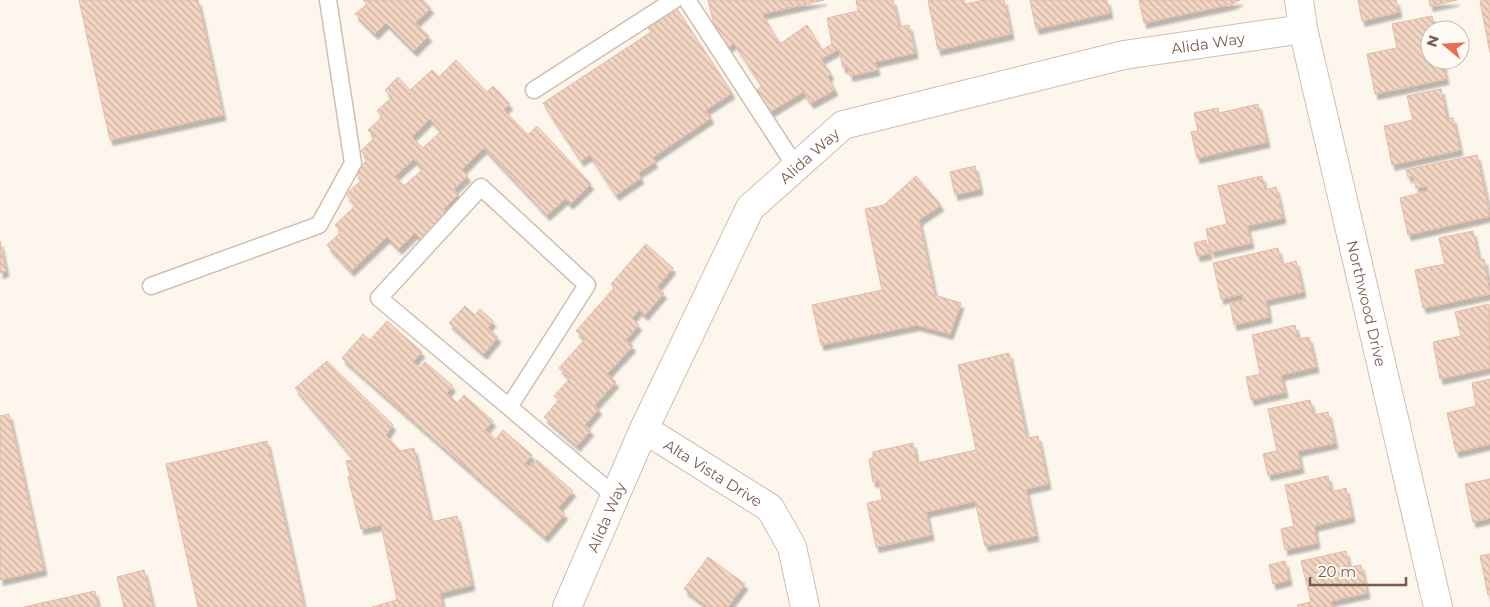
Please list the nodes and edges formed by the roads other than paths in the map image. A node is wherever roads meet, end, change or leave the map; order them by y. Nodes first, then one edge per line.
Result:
1 (328, 0) edge
2 (674, 0) edge
3 (687, 0) edge
4 (1299, 0) edge
5 (1303, 29) junction
6 (534, 90) dead end
7 (796, 167) junction
8 (150, 286) dead end
9 (508, 407) junction
10 (644, 429) junction
11 (615, 496) junction
12 (567, 607) edge
13 (805, 607) edge
14 (1438, 607) edge

1 - 8 lane
2 - 6 lane
3 - 7 lane
4 - 5 street, Northwood Drive
5 - 7 street, Alida Way
5 - 14 street, Northwood Drive
7 - 10 street, Alida Way
9 - 9 lane
9 - 11 lane
10 - 11 street, Alida Way
10 - 13 street, Alta Vista Drive
11 - 12 street, Alida Way

